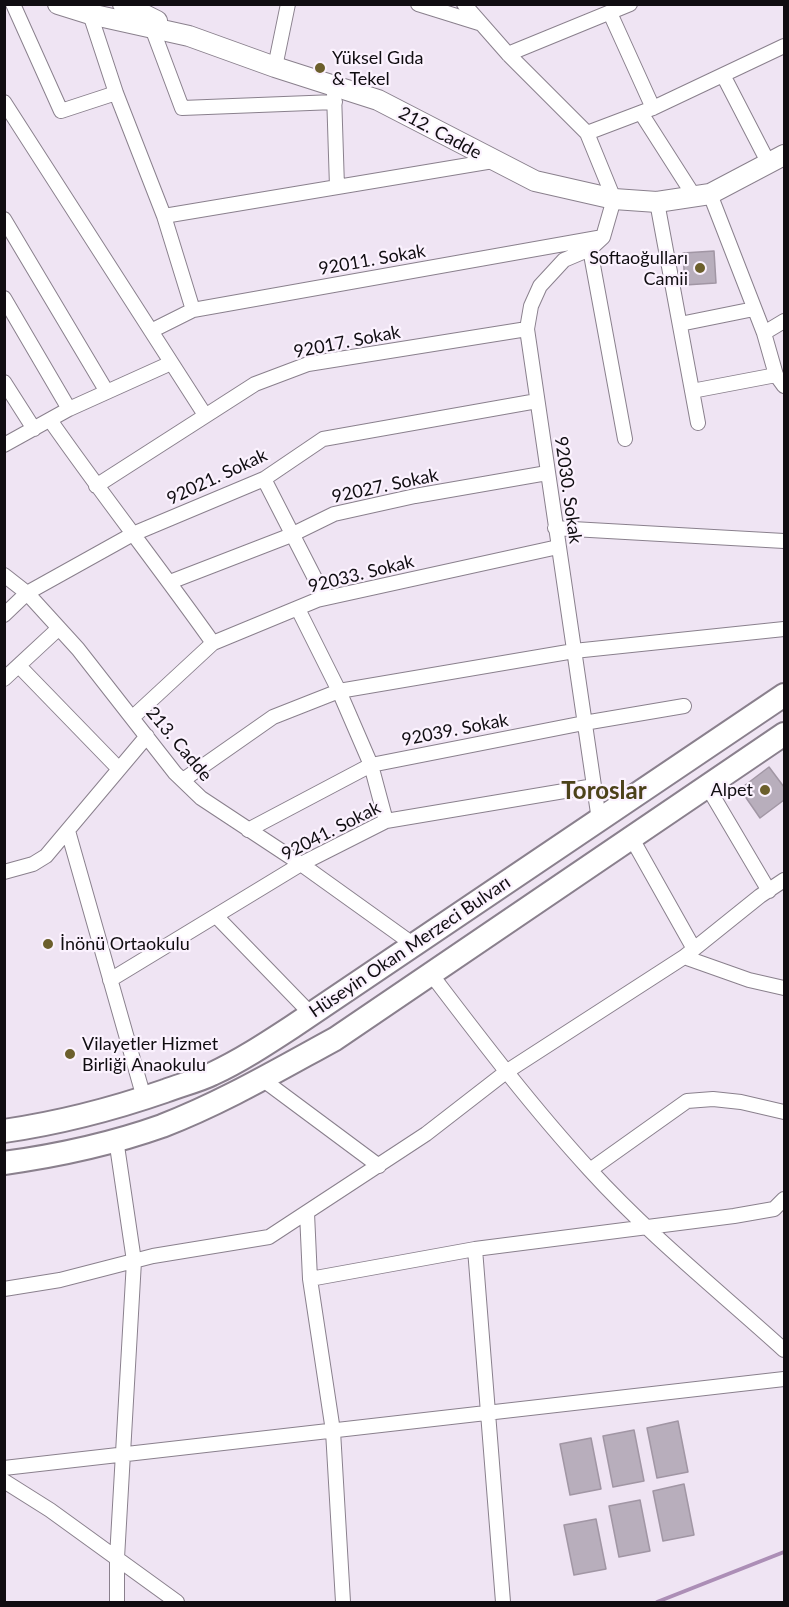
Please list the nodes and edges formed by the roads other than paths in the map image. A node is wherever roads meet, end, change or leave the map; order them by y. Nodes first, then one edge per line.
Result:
1 (14, 4) edge
2 (58, 4) edge
3 (123, 4) edge
4 (288, 4) edge
5 (418, 4) edge
6 (464, 4) edge
7 (630, 4) edge
8 (610, 13) junction
9 (90, 14) junction
10 (479, 22) junction
11 (152, 27) junction
12 (189, 36) junction
13 (784, 46) edge
14 (508, 54) junction
15 (275, 67) junction
16 (723, 75) junction
17 (116, 93) junction
18 (334, 94) junction
19 (4, 102) edge
20 (647, 111) junction
21 (587, 133) junction
22 (776, 159) edge
23 (493, 161) junction
24 (337, 187) junction
25 (702, 195) junction
26 (614, 200) junction
27 (657, 202) junction
28 (164, 216) junction
29 (4, 219) edge
30 (603, 237) junction
31 (590, 249) junction
32 (4, 298) edge
33 (754, 309) junction
34 (193, 310) junction
35 (784, 321) edge
36 (680, 324) junction
37 (527, 329) junction
38 (151, 331) junction
39 (764, 333) junction
40 (171, 363) junction
41 (780, 381) edge
42 (4, 382) edge
43 (692, 391) junction
44 (106, 392) junction
45 (537, 401) junction
46 (69, 409) junction
47 (205, 415) junction
48 (50, 420) junction
49 (698, 423) dead end
50 (34, 429) junction
51 (625, 439) dead end
52 (4, 445) edge
53 (547, 473) junction
54 (264, 478) junction
55 (96, 486) junction
56 (555, 528) junction
57 (133, 534) junction
58 (293, 534) junction
59 (784, 541) edge
60 (558, 547) junction
61 (4, 575) edge
62 (170, 582) junction
63 (27, 593) junction
64 (325, 598) junction
65 (298, 609) junction
66 (4, 615) edge
67 (59, 628) junction
68 (784, 629) edge
69 (213, 643) junction
70 (574, 651) junction
71 (19, 666) junction
72 (4, 679) edge
73 (339, 691) junction
74 (784, 695) edge
75 (684, 706) dead end
76 (133, 717) junction
77 (584, 723) junction
78 (784, 734) edge
79 (147, 736) junction
80 (371, 765) junction
81 (119, 769) junction
82 (183, 780) junction
83 (594, 786) junction
84 (707, 786) junction
85 (599, 820) junction
86 (386, 821) junction
87 (248, 830) junction
88 (68, 831) junction
89 (632, 837) junction
90 (301, 864) junction
91 (4, 872) edge
92 (784, 880) edge
93 (769, 891) junction
94 (216, 916) junction
95 (414, 945) junction
96 (689, 953) junction
97 (431, 974) junction
98 (110, 980) junction
99 (784, 988) edge
100 (311, 1014) junction
101 (506, 1072) junction
102 (262, 1079) junction
103 (144, 1098) junction
104 (784, 1112) edge
105 (4, 1131) edge
106 (116, 1138) junction
107 (4, 1163) edge
108 (379, 1166) junction
109 (590, 1170) junction
110 (784, 1199) edge
111 (307, 1213) junction
112 (648, 1227) junction
113 (475, 1249) junction
114 (134, 1261) junction
115 (310, 1279) junction
116 (4, 1289) edge
117 (784, 1350) edge
118 (784, 1379) edge
119 (488, 1413) junction
120 (333, 1431) junction
121 (123, 1455) junction
122 (4, 1468) edge
123 (4, 1481) edge
124 (117, 1558) junction
125 (117, 1602) edge
126 (177, 1602) edge
127 (343, 1602) edge
128 (503, 1602) edge

1 - 17 street
2 - 9 street, 212. Cadde
3 - 12 street
4 - 15 street
5 - 10 street
6 - 10 street
7 - 8 street
8 - 14 street
8 - 20 street
9 - 11 street, 212. Cadde
9 - 17 street
10 - 14 street
11 - 12 street, 212. Cadde
11 - 18 street
12 - 15 street, 212. Cadde
13 - 16 street
14 - 21 street
15 - 18 street, 212. Cadde
16 - 20 street
16 - 22 street
17 - 28 street
18 - 23 street, 212. Cadde
18 - 24 street
19 - 38 street
20 - 21 street
20 - 25 street
21 - 26 street
22 - 25 street, 212. Cadde
23 - 24 street
23 - 26 street, 212. Cadde
24 - 28 street
25 - 27 street, 212. Cadde
25 - 33 street
26 - 27 street, 212. Cadde
26 - 30 street
27 - 36 street
28 - 34 street
29 - 44 street
30 - 31 street, 92030. Sokak
30 - 34 street, 92011. Sokak
31 - 37 street, 92030. Sokak
31 - 51 street
32 - 46 street
33 - 36 street
33 - 39 street
34 - 38 street, 92011. Sokak
35 - 39 street
36 - 43 street
37 - 45 street, 92030. Sokak
37 - 47 street, 92017. Sokak
38 - 40 street
39 - 41 street
40 - 44 street
40 - 47 street
41 - 43 street
42 - 50 street
43 - 49 street
44 - 46 street
45 - 53 street, 92030. Sokak
45 - 54 street, 92021. Sokak
46 - 48 street
47 - 55 street, 92017. Sokak
48 - 50 street
48 - 55 street
50 - 52 street
53 - 56 street, 92030. Sokak
53 - 58 street, 92027. Sokak
54 - 57 street, 92021. Sokak
54 - 58 street
55 - 57 street
56 - 59 street
56 - 60 street, 92030. Sokak
57 - 62 street
57 - 63 street, 92021. Sokak
58 - 62 street, 92027. Sokak
58 - 64 street
60 - 64 street, 92033. Sokak
60 - 70 street, 92030. Sokak
61 - 63 street, 213. Cadde
62 - 69 street
63 - 66 street, 92021. Sokak
63 - 67 street, 213. Cadde
64 - 65 street, 92033. Sokak
65 - 69 street, 92033. Sokak
65 - 73 street
67 - 71 street
67 - 76 street, 213. Cadde
68 - 70 street
69 - 76 street, 92033. Sokak
70 - 73 street
70 - 77 street, 92030. Sokak
71 - 72 street
71 - 81 street
73 - 80 street
73 - 82 street
74 - 85 main road, Hüseyin Okan Merzeci Bulvarı
75 - 77 street, 92039. Sokak
76 - 79 street, 213. Cadde
77 - 80 street, 92039. Sokak
77 - 83 street, 92030. Sokak
78 - 84 main road, Hüseyin Okan Merzeci Bulvarı
79 - 81 street
79 - 82 street, 213. Cadde
80 - 86 street
80 - 87 street, 92039. Sokak
81 - 88 street
82 - 87 street, 213. Cadde
83 - 85 street, 92030. Sokak
83 - 86 street, 92041. Sokak
84 - 89 main road, Hüseyin Okan Merzeci Bulvarı
84 - 93 street
85 - 95 main road, Hüseyin Okan Merzeci Bulvarı
86 - 90 street, 92041. Sokak
87 - 90 street, 213. Cadde
88 - 91 street
88 - 98 street
89 - 96 street
89 - 97 main road, Hüseyin Okan Merzeci Bulvarı
90 - 94 street, 92041. Sokak
90 - 95 street, 213. Cadde
92 - 93 street
93 - 96 street
94 - 98 street, 92041. Sokak
94 - 100 street
95 - 100 main road, Hüseyin Okan Merzeci Bulvarı
96 - 99 street
96 - 101 street
97 - 101 street
97 - 102 main road, Hüseyin Okan Merzeci Bulvarı
98 - 103 street
100 - 103 main road, Hüseyin Okan Merzeci Bulvarı
101 - 108 street
101 - 109 street
102 - 106 main road, Hüseyin Okan Merzeci Bulvarı
102 - 108 street
103 - 105 main road, Hüseyin Okan Merzeci Bulvarı
104 - 109 street
106 - 107 main road, Hüseyin Okan Merzeci Bulvarı
106 - 114 street
108 - 111 street
109 - 112 street
110 - 112 street
111 - 114 street
111 - 115 street
112 - 113 street
112 - 117 street
113 - 115 street
113 - 119 street
114 - 116 street
114 - 121 street
115 - 120 street
118 - 119 street
119 - 120 street
119 - 128 street
120 - 121 street
120 - 127 street
121 - 122 street
121 - 124 street
123 - 124 street
124 - 125 street
124 - 126 street

